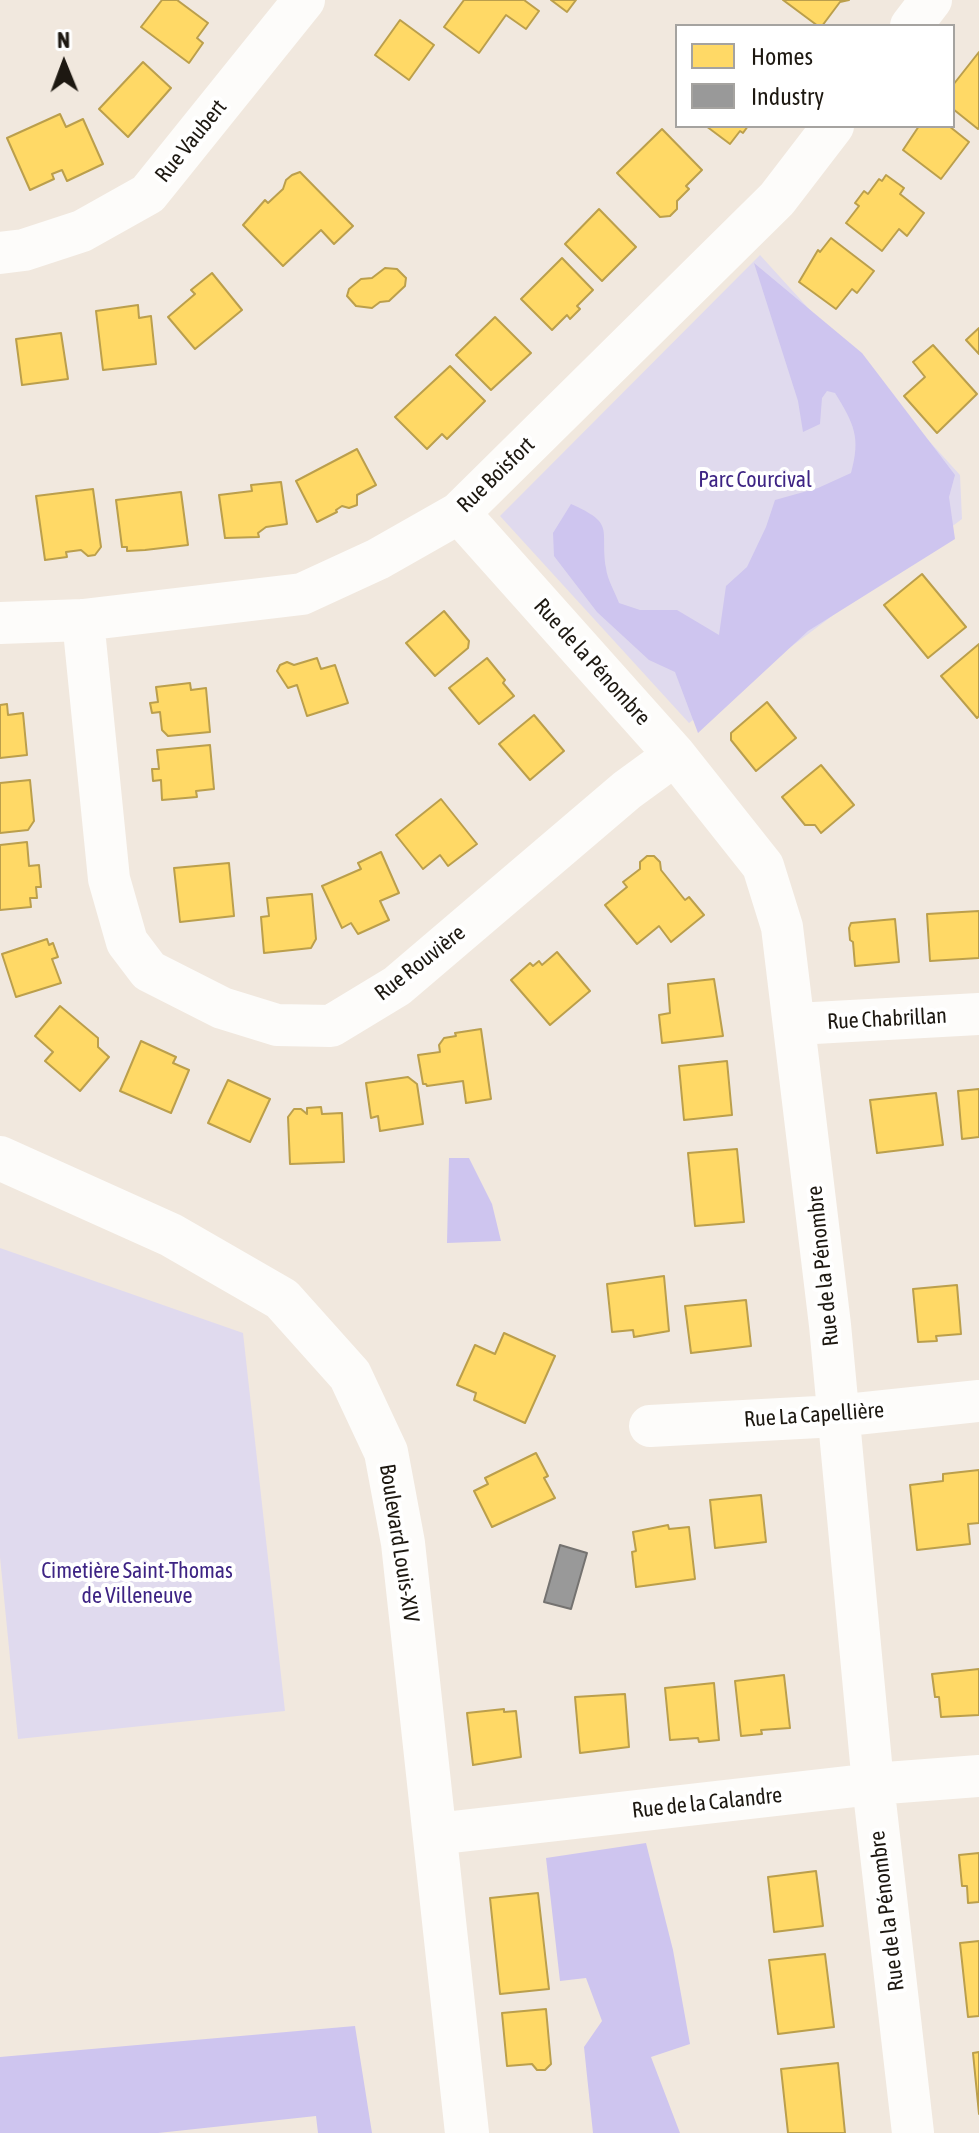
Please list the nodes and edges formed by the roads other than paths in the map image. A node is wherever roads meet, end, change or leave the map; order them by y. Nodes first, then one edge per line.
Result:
1 (304, 0) edge
2 (931, 0) edge
3 (913, 24) edge
4 (831, 128) edge
5 (0, 253) edge
6 (459, 513) junction
7 (83, 620) junction
8 (0, 623) edge
9 (675, 755) junction
10 (979, 1014) edge
11 (796, 1024) junction
12 (0, 1158) edge
13 (979, 1401) edge
14 (837, 1416) junction
15 (650, 1426) dead end
16 (979, 1776) edge
17 (873, 1784) junction
18 (435, 1834) junction
19 (467, 2133) edge
20 (913, 2133) edge

1 - 5 street, Rue Vaubert
2 - 3 street
4 - 6 street, Rue Boisfort
6 - 7 street, Rue Boisfort
6 - 9 street, Rue de la Pénombre
7 - 8 street, Rue Boisfort
7 - 9 street, Rue Rouvière
9 - 11 street, Rue de la Pénombre
10 - 11 street, Rue Chabrillan
11 - 14 street, Rue de la Pénombre
12 - 18 main road, Boulevard Louis-XIV
13 - 14 street, Rue La Capellière
14 - 15 street, Rue La Capellière
14 - 17 street, Rue de la Pénombre
16 - 17 street, Rue de la Calandre
17 - 18 street, Rue de la Calandre
17 - 20 street, Rue de la Pénombre
18 - 19 main road, Boulevard Louis-XIV

